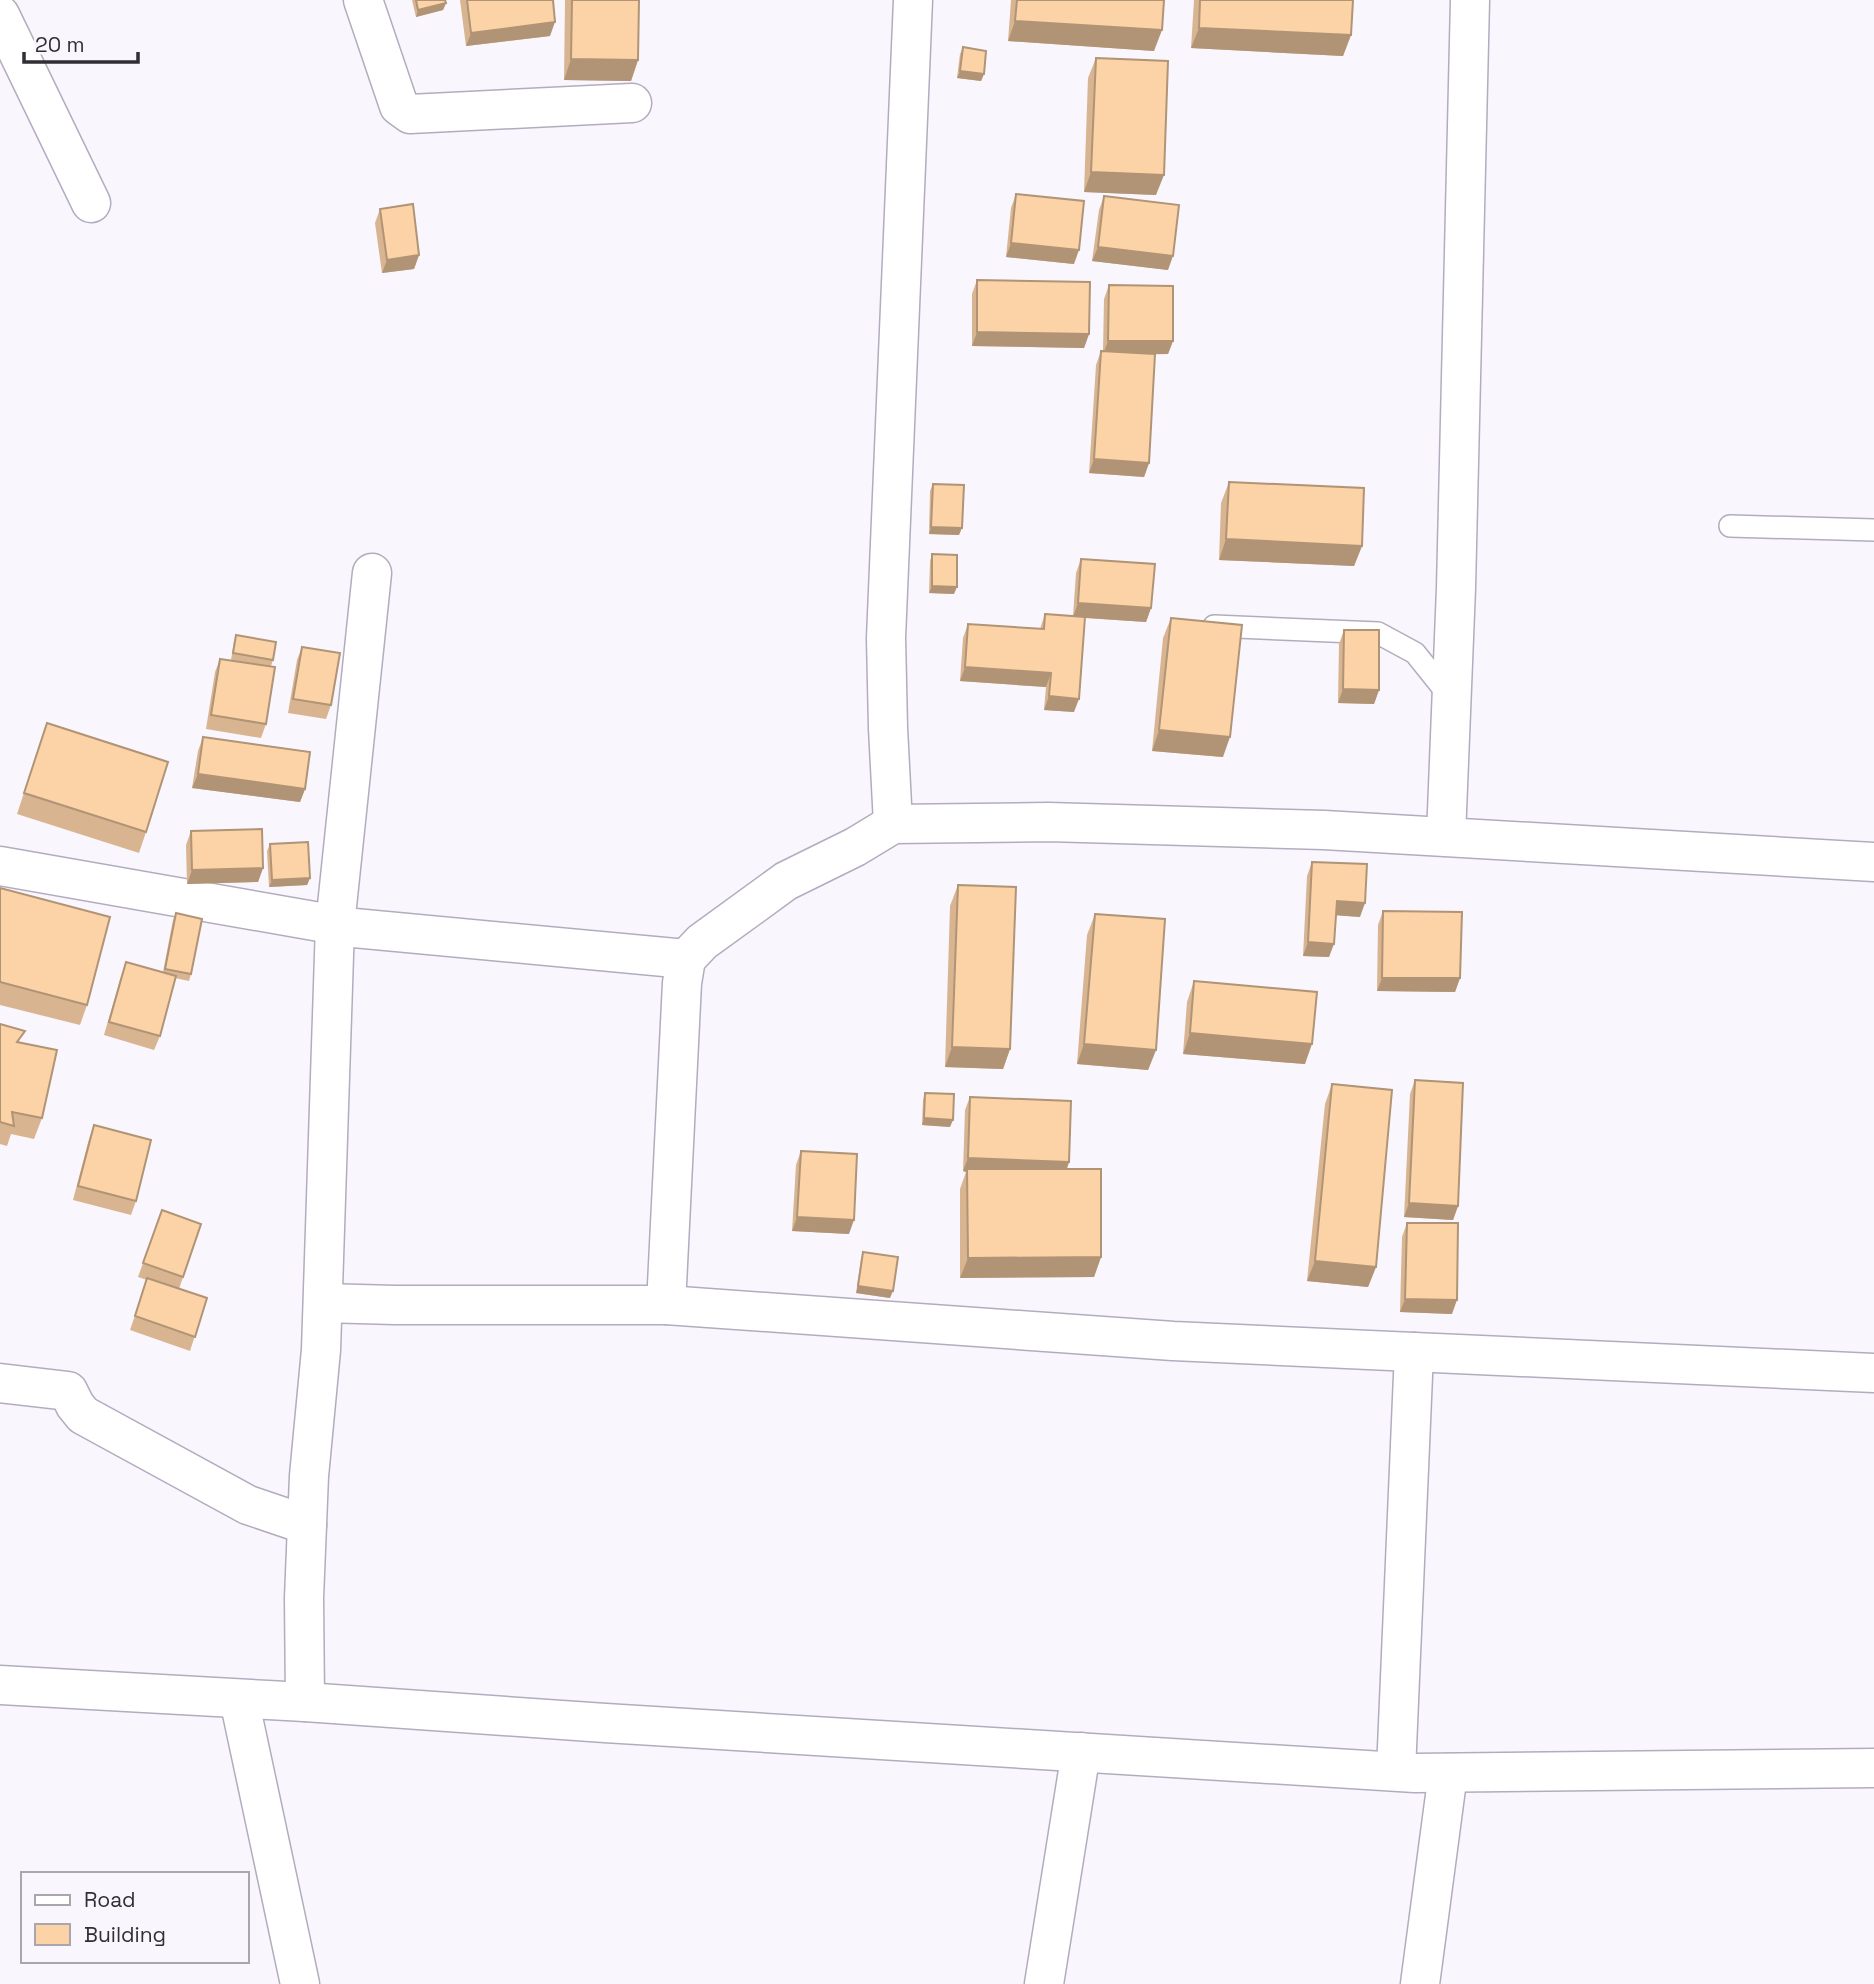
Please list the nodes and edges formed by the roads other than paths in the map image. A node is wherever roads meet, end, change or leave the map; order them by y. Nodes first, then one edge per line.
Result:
1 (363, 0) edge
2 (912, 0) edge
3 (1471, 0) edge
4 (1, 22) edge
5 (632, 103) dead end
6 (91, 203) dead end
7 (1730, 526) dead end
8 (1874, 530) edge
9 (372, 573) dead end
10 (1214, 626) edge
11 (1451, 698) junction
12 (893, 824) junction
13 (1446, 836) junction
14 (1874, 862) edge
15 (0, 866) edge
16 (335, 925) junction
17 (686, 959) junction
18 (323, 1303) junction
19 (666, 1305) junction
20 (1414, 1352) junction
21 (1874, 1373) edge
22 (0, 1383) edge
23 (307, 1525) junction
24 (0, 1685) edge
25 (239, 1699) junction
26 (305, 1702) junction
27 (1080, 1752) junction
28 (1874, 1768) edge
29 (1396, 1771) junction
30 (1448, 1773) junction
31 (300, 1984) edge
32 (1044, 1984) edge
33 (1420, 1984) edge

1 - 5 street
2 - 12 street
3 - 11 street
4 - 6 street
7 - 8 lane
9 - 16 street
10 - 11 lane
11 - 13 street
12 - 13 street
12 - 17 street
13 - 14 street
15 - 16 street
16 - 17 street
16 - 18 street
17 - 19 street
18 - 19 street
18 - 23 street
19 - 20 street
20 - 21 street
20 - 29 street
22 - 23 street
23 - 26 street
24 - 25 street
25 - 26 street
25 - 31 street
26 - 27 street
27 - 29 street
27 - 32 street
28 - 30 street
29 - 30 street
30 - 33 street

